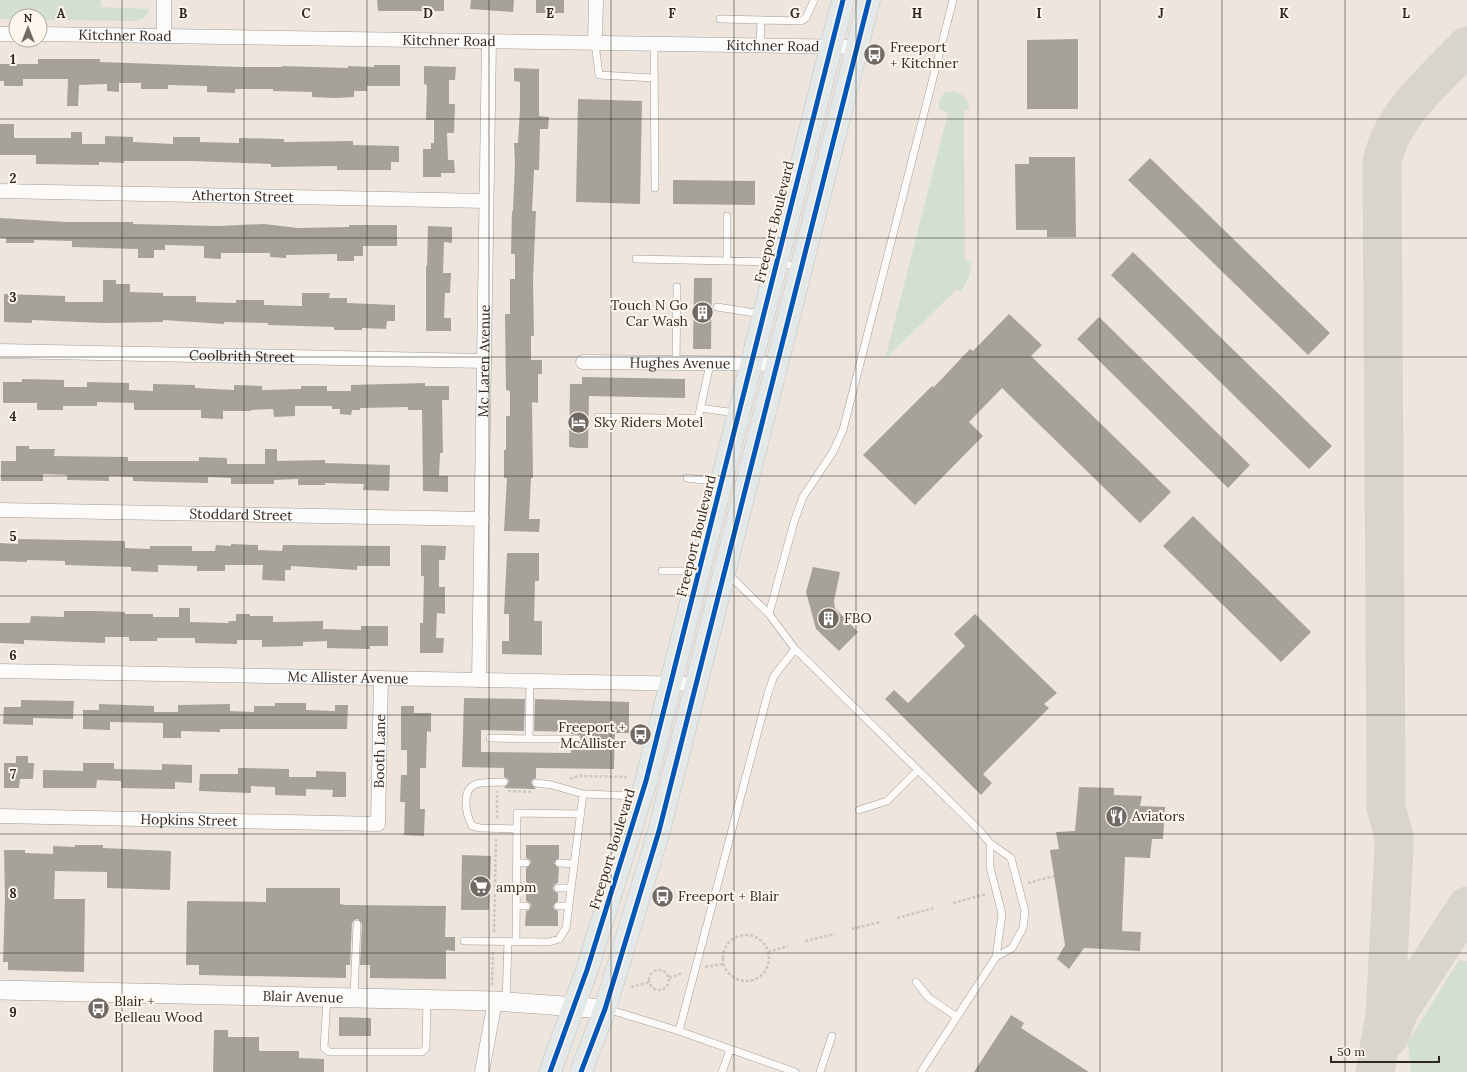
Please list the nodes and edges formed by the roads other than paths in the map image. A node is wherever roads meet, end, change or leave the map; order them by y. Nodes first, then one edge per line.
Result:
1 (164, 0) edge
2 (596, 0) edge
3 (814, 0) edge
4 (842, 0) edge
5 (869, 0) edge
6 (953, 0) edge
7 (720, 19) dead end
8 (761, 20) junction
9 (48, 34) edge
10 (164, 36) junction
11 (489, 42) junction
12 (595, 43) junction
13 (654, 44) junction
14 (760, 46) junction
15 (830, 47) junction
16 (857, 47) junction
17 (654, 78) junction
18 (655, 188) dead end
19 (0, 191) edge
20 (486, 201) junction
21 (727, 216) dead end
22 (636, 259) dead end
23 (727, 261) junction
24 (777, 262) junction
25 (801, 268) junction
26 (677, 287) dead end
27 (717, 307) dead end
28 (764, 314) junction
29 (0, 351) edge
30 (484, 361) junction
31 (583, 362) dead end
32 (676, 364) junction
33 (710, 364) junction
34 (751, 364) junction
35 (777, 364) junction
36 (700, 408) junction
37 (739, 413) junction
38 (598, 417) dead end
39 (662, 418) dead end
40 (681, 418) dead end
41 (687, 478) dead end
42 (722, 482) junction
43 (0, 510) edge
44 (482, 519) junction
45 (662, 571) dead end
46 (699, 571) junction
47 (725, 571) junction
48 (769, 614) junction
49 (795, 649) junction
50 (0, 671) edge
51 (381, 678) junction
52 (479, 680) junction
53 (530, 681) junction
54 (671, 683) junction
55 (696, 684) junction
56 (490, 738) dead end
57 (529, 739) junction
58 (577, 739) dead end
59 (918, 770) junction
60 (504, 782) dead end
61 (536, 783) dead end
62 (583, 794) junction
63 (641, 796) junction
64 (859, 810) dead end
65 (581, 814) junction
66 (0, 816) edge
67 (378, 824) joint
68 (517, 829) junction
69 (990, 843) junction
70 (517, 863) junction
71 (526, 863) dead end
72 (559, 863) dead end
73 (574, 864) junction
74 (516, 888) junction
75 (526, 888) dead end
76 (558, 888) dead end
77 (571, 888) junction
78 (516, 906) junction
79 (526, 906) dead end
80 (558, 906) dead end
81 (568, 906) junction
82 (356, 924) dead end
83 (464, 941) dead end
84 (512, 941) junction
85 (996, 957) junction
86 (916, 982) dead end
87 (0, 990) edge
88 (327, 998) junction
89 (354, 998) junction
90 (427, 1000) junction
91 (501, 1002) junction
92 (575, 1007) junction
93 (605, 1009) junction
94 (957, 1016) junction
95 (679, 1031) junction
96 (832, 1036) dead end
97 (730, 1050) junction
98 (482, 1072) edge
99 (550, 1072) edge
100 (581, 1072) edge
101 (722, 1072) edge
102 (795, 1072) edge
103 (820, 1072) edge
104 (921, 1072) edge

1 - 10 street
2 - 12 street
3 - 8 lane
4 - 15 main road, Freeport Boulevard
5 - 16 main road
6 - 48 lane
7 - 8 lane
8 - 14 lane
9 - 10 street, Kitchner Road
10 - 11 street, Kitchner Road
11 - 12 street, Kitchner Road
11 - 20 street, Mc Laren Avenue
12 - 13 street, Kitchner Road
12 - 17 lane
13 - 14 street, Kitchner Road
13 - 17 lane
14 - 15 street, Kitchner Road
15 - 16 street, Kitchner Road
15 - 24 main road, Freeport Boulevard
16 - 25 main road
17 - 18 lane
19 - 20 street, Atherton Street
20 - 30 street, Mc Laren Avenue
21 - 23 lane
22 - 23 lane
23 - 24 lane
24 - 25 lane
24 - 28 main road, Freeport Boulevard
25 - 35 main road
26 - 32 lane
27 - 28 lane
28 - 34 main road, Freeport Boulevard
29 - 30 street, Coolbrith Street
30 - 44 street, Mc Laren Avenue
31 - 32 street, Hughes Avenue
32 - 33 street, Hughes Avenue
33 - 34 street, Hughes Avenue
33 - 36 lane
34 - 35 street, Hughes Avenue
34 - 37 main road, Freeport Boulevard
35 - 47 main road
36 - 37 lane
36 - 40 lane
37 - 42 main road, Freeport Boulevard
38 - 39 lane
41 - 42 lane
42 - 46 main road, Freeport Boulevard
43 - 44 street, Stoddard Street
44 - 52 street, Mc Laren Avenue
45 - 46 lane
46 - 54 main road, Freeport Boulevard
47 - 48 lane
47 - 55 main road
48 - 49 lane
49 - 59 lane
49 - 95 lane
50 - 51 street, Mc Allister Avenue
51 - 52 street, Mc Allister Avenue
51 - 67 street, Booth Lane
52 - 53 street, Mc Allister Avenue
53 - 54 street, Mc Allister Avenue
53 - 57 lane
54 - 55 street, Mc Allister Avenue
54 - 63 main road, Freeport Boulevard
55 - 93 main road
56 - 57 lane
57 - 58 lane
59 - 64 lane
59 - 69 lane
60 - 68 lane
61 - 62 lane
62 - 63 lane
62 - 65 lane
63 - 92 main road, Freeport Boulevard
65 - 68 lane
65 - 73 lane
66 - 67 street, Hopkins Street
68 - 70 lane
69 - 85 lane
69 - 85 lane
70 - 71 lane
70 - 74 lane
72 - 73 lane
73 - 77 lane
74 - 75 lane
74 - 78 lane
76 - 77 lane
77 - 81 lane
78 - 79 lane
78 - 84 lane
80 - 81 lane
81 - 84 lane
82 - 89 lane
83 - 84 lane
84 - 91 lane
85 - 94 lane
86 - 94 lane
87 - 88 street, Blair Avenue
88 - 89 street, Blair Avenue
88 - 90 lane
89 - 90 street, Blair Avenue
90 - 91 street, Blair Avenue
91 - 92 street, Blair Avenue
91 - 98 street
92 - 93 street, Blair Avenue
92 - 99 main road, Freeport Boulevard
93 - 95 lane
93 - 100 main road
94 - 104 lane
95 - 97 lane
96 - 103 lane
97 - 101 lane
97 - 102 lane

